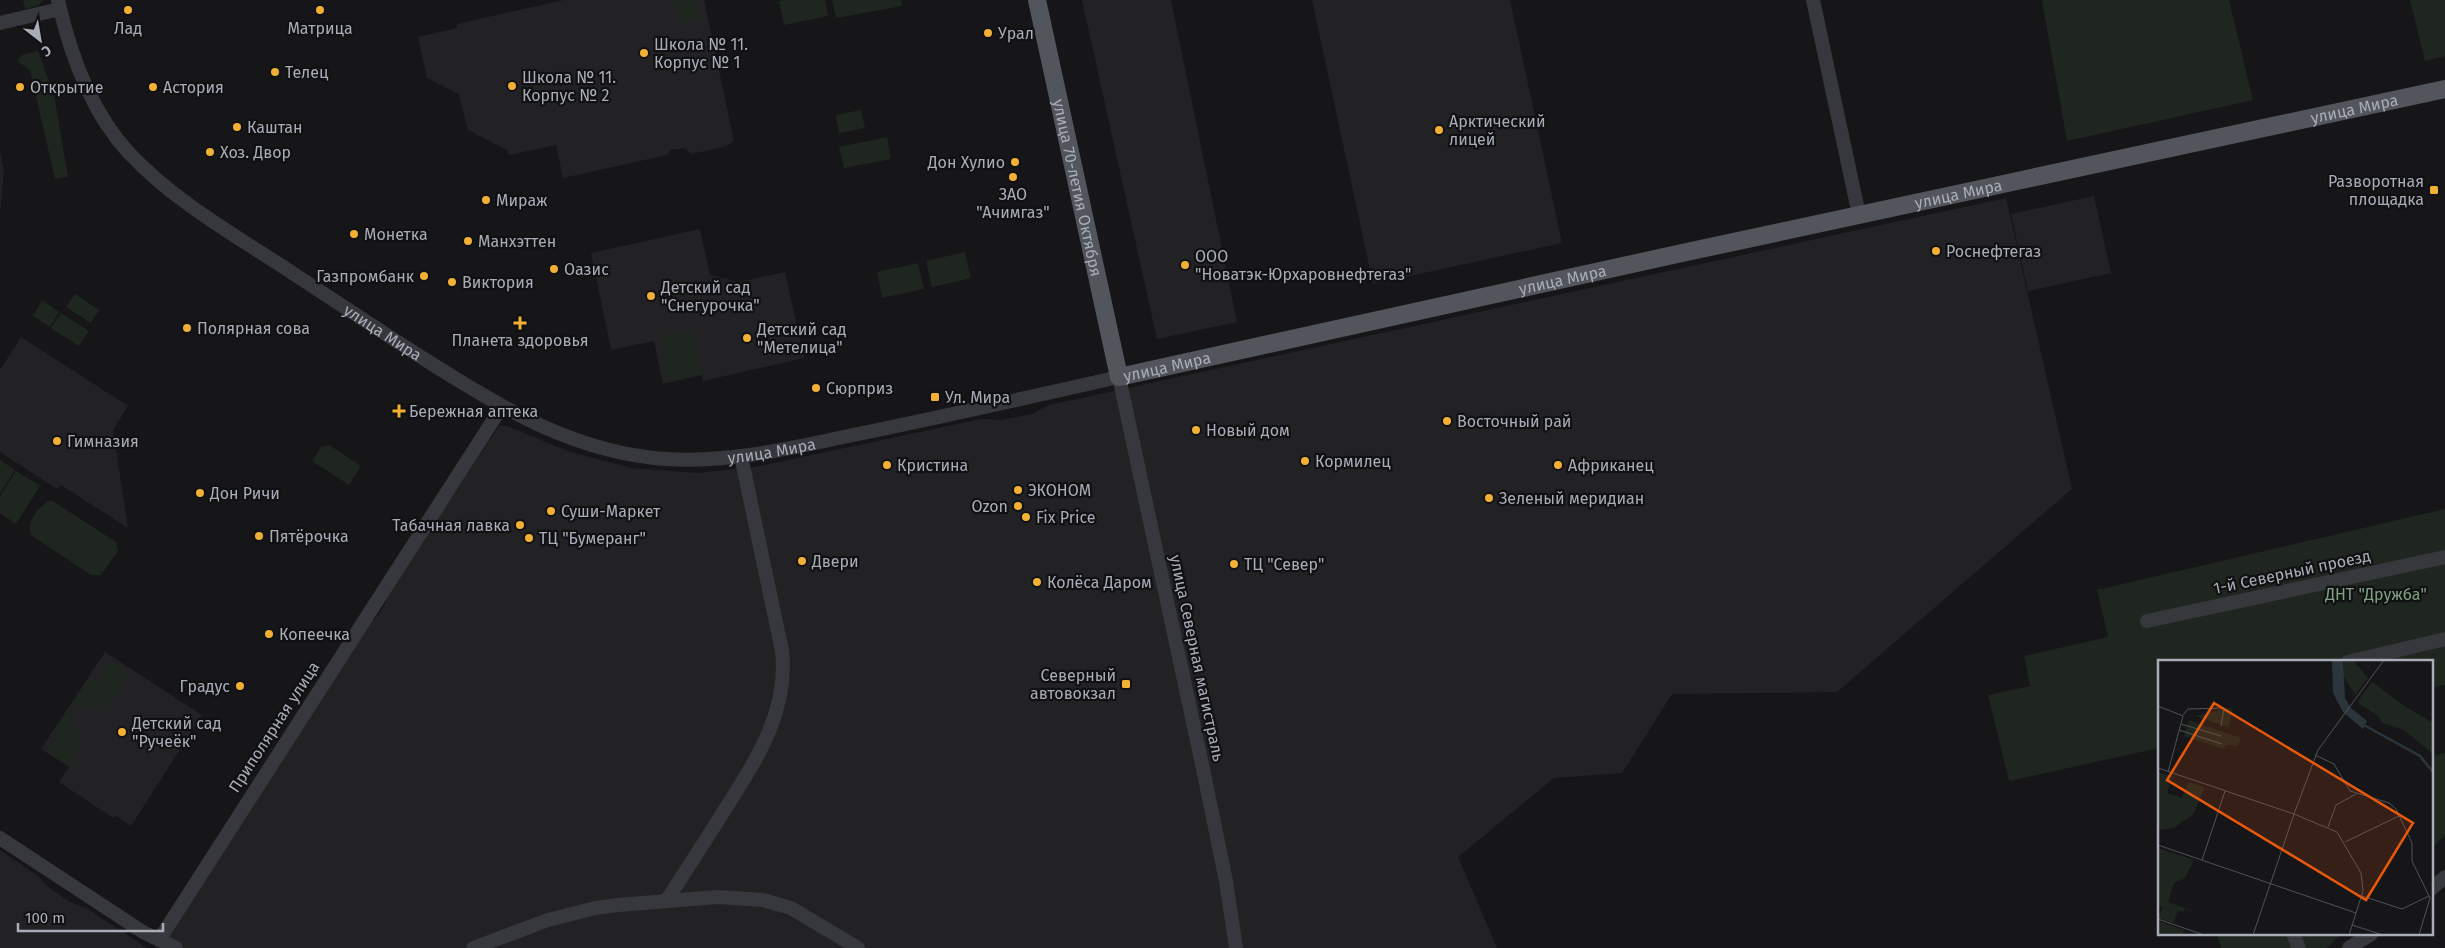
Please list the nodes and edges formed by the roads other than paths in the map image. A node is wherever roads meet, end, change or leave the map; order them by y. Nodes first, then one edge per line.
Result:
1 (1038, 0) edge
2 (1813, 0) edge
3 (59, 4) edge
4 (0, 23) edge
5 (2445, 89) edge
6 (1859, 215) junction
7 (1119, 377) junction
8 (502, 408) junction
9 (741, 456) junction
10 (2445, 557) edge
11 (2147, 621) dead end
12 (2445, 639) edge
13 (2356, 660) edge
14 (0, 838) edge
15 (2445, 877) edge
16 (2432, 888) edge
17 (666, 901) junction
18 (2294, 936) edge
19 (2368, 936) edge
20 (159, 940) junction
21 (176, 948) edge
22 (473, 948) edge
23 (858, 948) edge
24 (1236, 948) edge
25 (2299, 948) edge
26 (2349, 948) edge

1 - 7 main road, улица 70-летия Октября
2 - 6 street
3 - 4 street
3 - 8 street, улица Мира
5 - 6 main road, улица Мира
6 - 7 main road, улица Мира
7 - 9 street, улица Мира
7 - 24 street, улица Северная магистраль
8 - 9 street, улица Мира
8 - 20 street, Приполярная улица
9 - 17 street
10 - 11 street, 1-й Северный проезд
12 - 13 street
14 - 20 street
15 - 16 street
17 - 22 street
17 - 23 street
18 - 25 street
19 - 26 street
20 - 21 street

